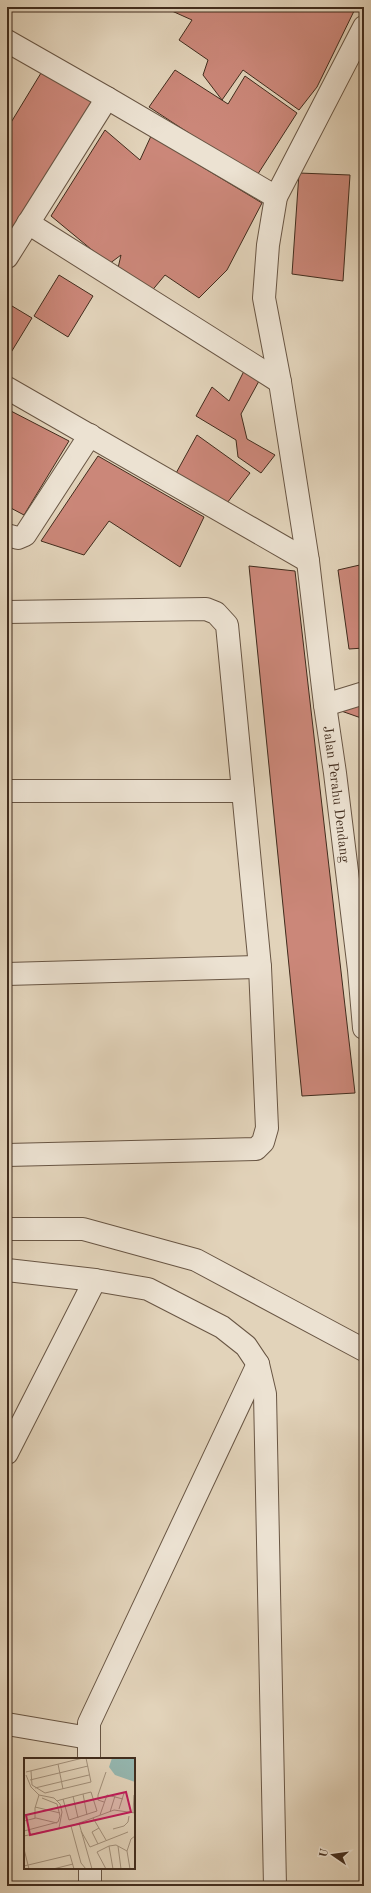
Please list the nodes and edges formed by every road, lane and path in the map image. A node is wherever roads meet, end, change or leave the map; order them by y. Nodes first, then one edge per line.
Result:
1 (363, 32) edge
2 (7, 41) edge
3 (107, 98) junction
4 (276, 198) junction
5 (28, 223) junction
6 (7, 257) edge
7 (280, 382) junction
8 (7, 388) edge
9 (90, 435) junction
10 (7, 535) edge
11 (308, 561) junction
12 (7, 612) edge
13 (364, 693) edge
14 (325, 705) junction
15 (7, 791) edge
16 (243, 791) junction
17 (260, 967) junction
18 (361, 970) edge
19 (7, 974) edge
20 (364, 1028) edge
21 (7, 1155) edge
22 (7, 1229) edge
23 (7, 1270) edge
24 (95, 1280) junction
25 (364, 1350) edge
26 (258, 1364) junction
27 (7, 1454) edge
28 (7, 1724) edge
29 (89, 1749) edge
30 (90, 1869) edge
31 (90, 1886) edge
32 (274, 1886) edge

1 - 4 street, Jalan Perahu Dendang
2 - 3 street
3 - 4 street
3 - 5 street
4 - 7 street, Jalan Perahu Dendang
5 - 6 street
5 - 7 street
7 - 11 street, Jalan Perahu Dendang
8 - 9 street
9 - 10 street
9 - 11 street
11 - 14 street, Jalan Perahu Dendang
12 - 16 street
13 - 14 street
14 - 18 street, Jalan Perahu Dendang
15 - 16 street
16 - 17 street
17 - 19 street
17 - 21 street
18 - 20 street, Jalan Perahu Dendang
22 - 25 street
23 - 24 street
24 - 26 street
24 - 27 street
26 - 29 street
26 - 32 street
28 - 29 street
30 - 31 street

